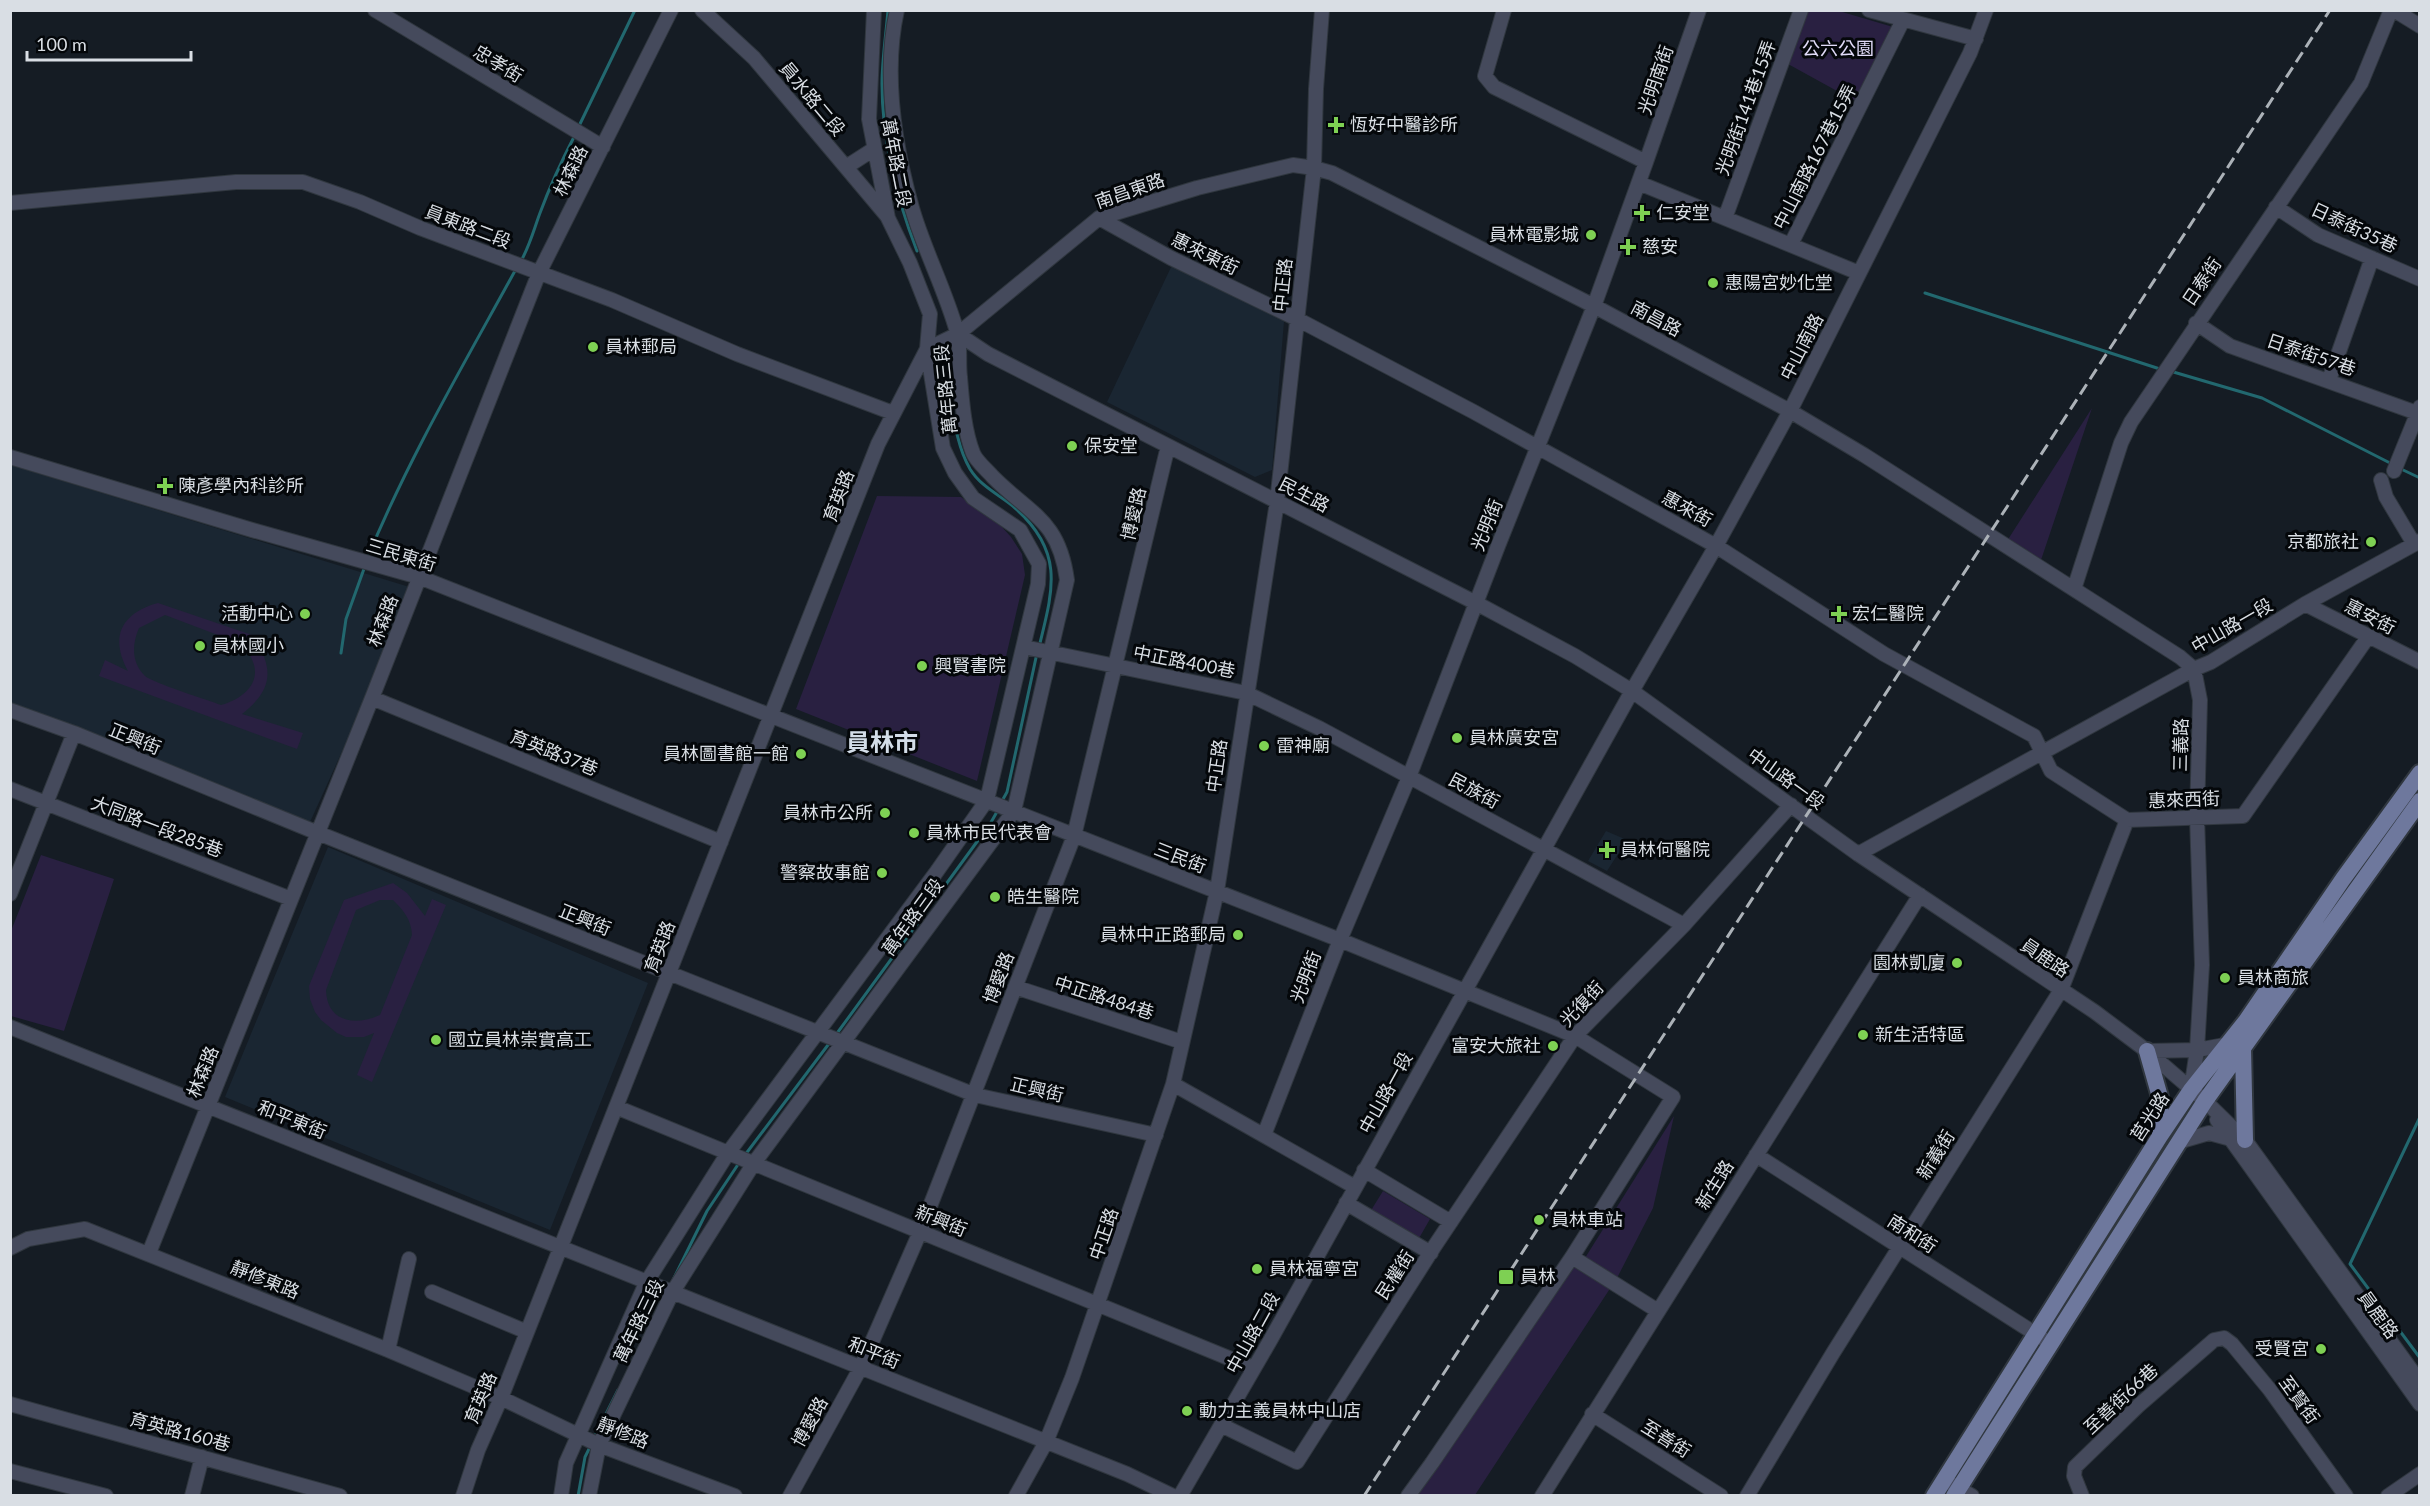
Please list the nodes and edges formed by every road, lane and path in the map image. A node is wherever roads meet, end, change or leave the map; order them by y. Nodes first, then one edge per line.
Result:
1 (375, 10) edge
2 (671, 10) edge
3 (702, 10) edge
4 (874, 10) edge
5 (897, 10) edge
6 (1322, 10) edge
7 (1504, 10) edge
8 (1699, 10) edge
9 (1800, 10) edge
10 (1869, 10) edge
11 (1986, 10) edge
12 (2392, 10) edge
13 (1903, 20) junction
14 (2420, 26) edge
15 (1976, 39) junction
16 (603, 147) junction
17 (874, 149) junction
18 (1646, 162) junction
19 (846, 167) junction
20 (1314, 168) junction
21 (1639, 183) junction
22 (10, 203) edge
23 (2276, 207) junction
24 (888, 218) junction
25 (1099, 218) junction
26 (1725, 218) junction
27 (1791, 244) junction
28 (2372, 258) junction
29 (539, 273) junction
30 (1859, 273) junction
31 (2420, 279) edge
32 (1594, 306) junction
33 (1297, 319) junction
34 (2196, 323) junction
35 (958, 334) junction
36 (927, 349) junction
37 (2329, 380) junction
38 (2418, 410) edge
39 (1790, 411) junction
40 (893, 413) junction
41 (1168, 446) junction
42 (1537, 446) junction
43 (10, 457) edge
44 (2394, 471) dead end
45 (2381, 480) dead end
46 (1277, 502) junction
47 (2417, 542) edge
48 (1716, 546) junction
49 (420, 577) junction
50 (2074, 589) junction
51 (1476, 603) junction
52 (2305, 604) junction
53 (2368, 637) junction
54 (1024, 648) junction
55 (1051, 654) junction
56 (2420, 662) edge
57 (1116, 667) junction
58 (2194, 669) junction
59 (1632, 691) junction
60 (1246, 693) junction
61 (372, 698) junction
62 (10, 710) edge
63 (772, 717) junction
64 (74, 733) junction
65 (2041, 753) junction
66 (2420, 773) edge
67 (1409, 777) junction
68 (10, 789) edge
69 (987, 800) junction
70 (2420, 801) edge
71 (46, 803) junction
72 (1791, 805) junction
73 (1014, 811) junction
74 (2197, 817) junction
75 (2127, 820) junction
76 (318, 833) junction
77 (1074, 836) junction
78 (721, 842) junction
79 (1545, 848) junction
80 (1858, 854) junction
81 (1217, 891) junction
82 (10, 894) edge
83 (1920, 895) junction
84 (291, 899) junction
85 (1684, 925) junction
86 (1340, 939) junction
87 (670, 973) junction
88 (1014, 987) junction
89 (2061, 990) junction
90 (1463, 992) junction
91 (10, 1027) edge
92 (818, 1032) junction
93 (1575, 1036) junction
94 (1182, 1042) junction
95 (843, 1044) junction
96 (2236, 1046) junction
97 (2197, 1050) junction
98 (2147, 1051) junction
99 (1173, 1084) junction
100 (2192, 1090) junction
101 (975, 1095) junction
102 (2205, 1101) junction
103 (209, 1106) junction
104 (616, 1107) junction
105 (1156, 1135) junction
106 (1264, 1135) junction
107 (2160, 1136) junction
108 (2238, 1140) junction
109 (2178, 1142) junction
110 (728, 1153) junction
111 (1756, 1155) junction
112 (754, 1163) junction
113 (1364, 1170) junction
114 (1355, 1187) junction
115 (1346, 1203) junction
116 (1451, 1222) junction
117 (920, 1232) junction
118 (1900, 1247) junction
119 (10, 1248) edge
120 (559, 1248) junction
121 (1431, 1252) junction
122 (148, 1253) junction
123 (1572, 1257) junction
124 (409, 1259) dead end
125 (646, 1283) junction
126 (432, 1292) dead end
127 (672, 1293) junction
128 (1099, 1304) junction
129 (1658, 1311) junction
130 (527, 1332) junction
131 (2042, 1338) junction
132 (2214, 1340) joint
133 (388, 1350) junction
134 (861, 1367) junction
135 (1253, 1368) junction
136 (2420, 1382) edge
137 (501, 1398) junction
138 (10, 1404) edge
139 (2420, 1404) edge
140 (1592, 1414) junction
141 (1221, 1425) junction
142 (579, 1435) junction
143 (1046, 1442) junction
144 (599, 1445) junction
145 (202, 1457) junction
146 (10, 1471) edge
147 (2420, 1474) edge
148 (1957, 1490) edge
149 (106, 1496) edge
150 (192, 1496) edge
151 (340, 1496) edge
152 (463, 1496) edge
153 (561, 1496) edge
154 (589, 1496) edge
155 (735, 1496) edge
156 (790, 1496) edge
157 (1016, 1496) edge
158 (1173, 1496) edge
159 (1180, 1496) edge
160 (1408, 1496) edge
161 (1542, 1496) edge
162 (1721, 1496) edge
163 (1747, 1496) edge
164 (1934, 1496) edge
165 (2082, 1496) edge
166 (2346, 1496) edge
167 (2388, 1496) edge

1 - 16 street, 忠孝街
2 - 16 street, 林森路
3 - 19 street, 員水路二段
4 - 17 street, 萬年路二段
5 - 35 street, 萬年路二段
6 - 20 street, 中正路
7 - 18 street
8 - 18 street, 光明南街
9 - 26 street, 光明街141巷15弄
10 - 13 street
11 - 15 street, 中山南路
12 - 14 street
12 - 23 street, 日泰街
13 - 15 street
13 - 27 street, 中山南路167巷15弄
15 - 30 street, 中山南路
16 - 29 street, 林森路
17 - 19 street
17 - 24 street, 萬年路二段
18 - 21 street, 光明街
19 - 24 street, 員水路二段
20 - 25 street, 南昌東路
20 - 32 street, 南昌路
20 - 33 street, 中正路
21 - 26 street
21 - 32 street, 光明街
22 - 29 street, 員東路二段
23 - 28 street, 日泰街35巷
23 - 34 street, 日泰街
24 - 36 street, 萬年路二段
25 - 33 street, 惠來東街
25 - 35 street, 南昌東路
26 - 27 street
27 - 30 street
28 - 31 street, 日泰街35巷
28 - 37 street
29 - 40 street, 員東路二段
29 - 49 street, 林森路
30 - 39 street, 中山南路
32 - 39 street, 南昌路
32 - 42 street, 光明街
33 - 42 street, 惠來街
33 - 46 street, 中正路
34 - 37 street, 日泰街57巷
34 - 50 street, 日泰街
35 - 36 street, 南昌東路
35 - 41 street, 民生路
35 - 55 street, 萬年路三段
36 - 40 street, 育英路
36 - 54 street, 萬年路三段
37 - 38 street, 日泰街57巷
38 - 44 street
39 - 48 street, 中山南路
39 - 50 street, 南昌路
40 - 63 street, 育英路
41 - 46 street, 民生路
41 - 57 street, 博愛路
42 - 48 street, 惠來街
42 - 51 street, 光明街
43 - 49 street, 三民東街
45 - 47 street
46 - 51 street, 民生路
46 - 60 street, 中正路
47 - 52 street, 中山路一段
48 - 59 street, 中山南路
48 - 65 street, 惠來街
49 - 61 street, 林森路
49 - 63 street, 三民東街
50 - 58 street
51 - 59 street, 民生路
51 - 67 street, 光明街
52 - 53 street, 惠安街
52 - 58 street, 中山路一段
53 - 56 street, 惠安街
53 - 74 street, 惠來西街
54 - 55 street, 中正路400巷
54 - 69 street, 萬年路三段
55 - 57 street, 中正路400巷
55 - 73 street, 萬年路三段
57 - 60 street, 中正路400巷
57 - 77 street, 博愛路
58 - 65 street, 中山路一段
58 - 74 street, 三義路
59 - 72 street, 中山路一段
59 - 79 street, 中山路一段
60 - 67 street, 民族街
60 - 81 street, 中正路
61 - 76 street, 林森路
61 - 78 street, 育英路37巷
62 - 64 street, 正興街
63 - 69 street, 三民街
63 - 78 street, 育英路
64 - 71 street
64 - 76 street, 正興街
65 - 75 street, 惠來西街
65 - 80 street, 中山路一段
66 - 96 main road, 莒光路
67 - 79 street, 民族街
67 - 86 street, 光明街
68 - 71 street, 大同路一段285巷
69 - 73 street, 三民街
69 - 92 street, 萬年路三段
70 - 96 main road, 莒光路
71 - 82 street
71 - 84 street, 大同路一段285巷
72 - 80 street, 中山路一段
72 - 85 street, 光復街
73 - 77 street, 三民街
73 - 95 street, 萬年路三段
74 - 75 street, 惠來西街
74 - 97 street, 三義路
75 - 89 street, 新義街
76 - 84 street, 林森路
76 - 87 street, 正興街
77 - 81 street, 三民街
77 - 88 street, 博愛路
78 - 87 street, 育英路
79 - 85 street, 民族街
79 - 90 street, 中山路一段
80 - 83 street, 員鹿路
81 - 86 street, 三民街
81 - 94 street, 中正路
83 - 89 street, 員鹿路
83 - 111 street, 新生路
84 - 103 street, 林森路
85 - 93 street, 光復街
86 - 90 street, 三民街
86 - 106 street, 光明街
87 - 92 street, 正興街
87 - 104 street, 育英路
88 - 94 street, 中正路484巷
88 - 101 street, 博愛路
89 - 98 street, 員鹿路
89 - 118 street, 新義街
90 - 93 street, 三民街
90 - 113 street, 中山路一段
91 - 103 street, 和平東街
92 - 95 street, 正興街
92 - 110 street, 萬年路三段
93 - 116 street, 光復街
93 - 123 street, 三民街
94 - 99 street, 中正路
95 - 101 street, 正興街
95 - 112 street, 萬年路三段
96 - 97 street
96 - 100 main road, 莒光路
96 - 102 main road, 莒光路
96 - 108 main road
97 - 98 street
97 - 100 street, 三義路
98 - 100 street, 員鹿路
98 - 107 main road
99 - 105 street, 中正路
99 - 106 street
100 - 102 street, 員鹿路
100 - 107 main road, 莒光路
101 - 105 street, 正興街
101 - 117 street, 博愛路
102 - 108 street, 員鹿路
102 - 109 main road, 莒光路
103 - 120 street, 和平東街
103 - 122 street, 林森路
104 - 110 street, 新興街
104 - 120 street, 育英路
105 - 128 street, 中正路
106 - 114 street
107 - 131 main road, 莒光路
108 - 109 street
108 - 136 street, 員鹿路
108 - 139 street, 員鹿路
109 - 131 main road, 莒光路
110 - 112 street, 新興街
110 - 125 street, 萬年路三段
111 - 118 street, 南和街
111 - 129 street, 新生路
112 - 117 street, 新興街
112 - 127 street, 萬年路三段
113 - 114 street, 中山路一段
113 - 116 street
114 - 115 street, 中山路二段
115 - 121 street, 民權街
115 - 135 street, 中山路二段
116 - 121 street, 光復街
117 - 128 street, 新興街
117 - 134 street, 博愛路
118 - 131 street, 南和街
118 - 163 street, 新義街
119 - 122 street, 靜修東路
120 - 125 street, 和平街
120 - 130 street, 育英路
121 - 141 street, 民權街
122 - 133 street, 靜修東路
123 - 129 street
123 - 160 street
124 - 133 street
125 - 127 street, 和平街
125 - 142 street, 萬年路三段
126 - 130 street
127 - 134 street, 和平街
127 - 144 street, 萬年路三段
128 - 135 street, 新興街
128 - 143 street, 中正路
129 - 140 street, 新生路
130 - 137 street, 育英路
131 - 148 main road, 莒光路
132 - 165 street, 至善街66巷
132 - 166 street, 至賢街
133 - 137 street, 靜修東路
134 - 143 street, 和平街
134 - 156 street, 博愛路
135 - 141 street, 中山路二段
137 - 142 street, 靜修路
137 - 152 street, 育英路
138 - 145 street, 育英路160巷
140 - 161 street, 新生路
140 - 162 street, 至善街
141 - 159 street, 中山路二段
142 - 144 street, 靜修路
142 - 153 street, 萬年路三段
143 - 157 street, 中正路
143 - 158 street, 和平街
144 - 154 street, 萬年路三段
144 - 155 street, 靜修路
145 - 150 street
145 - 151 street, 育英路160巷
146 - 149 street
147 - 167 street
148 - 164 main road, 莒光路

